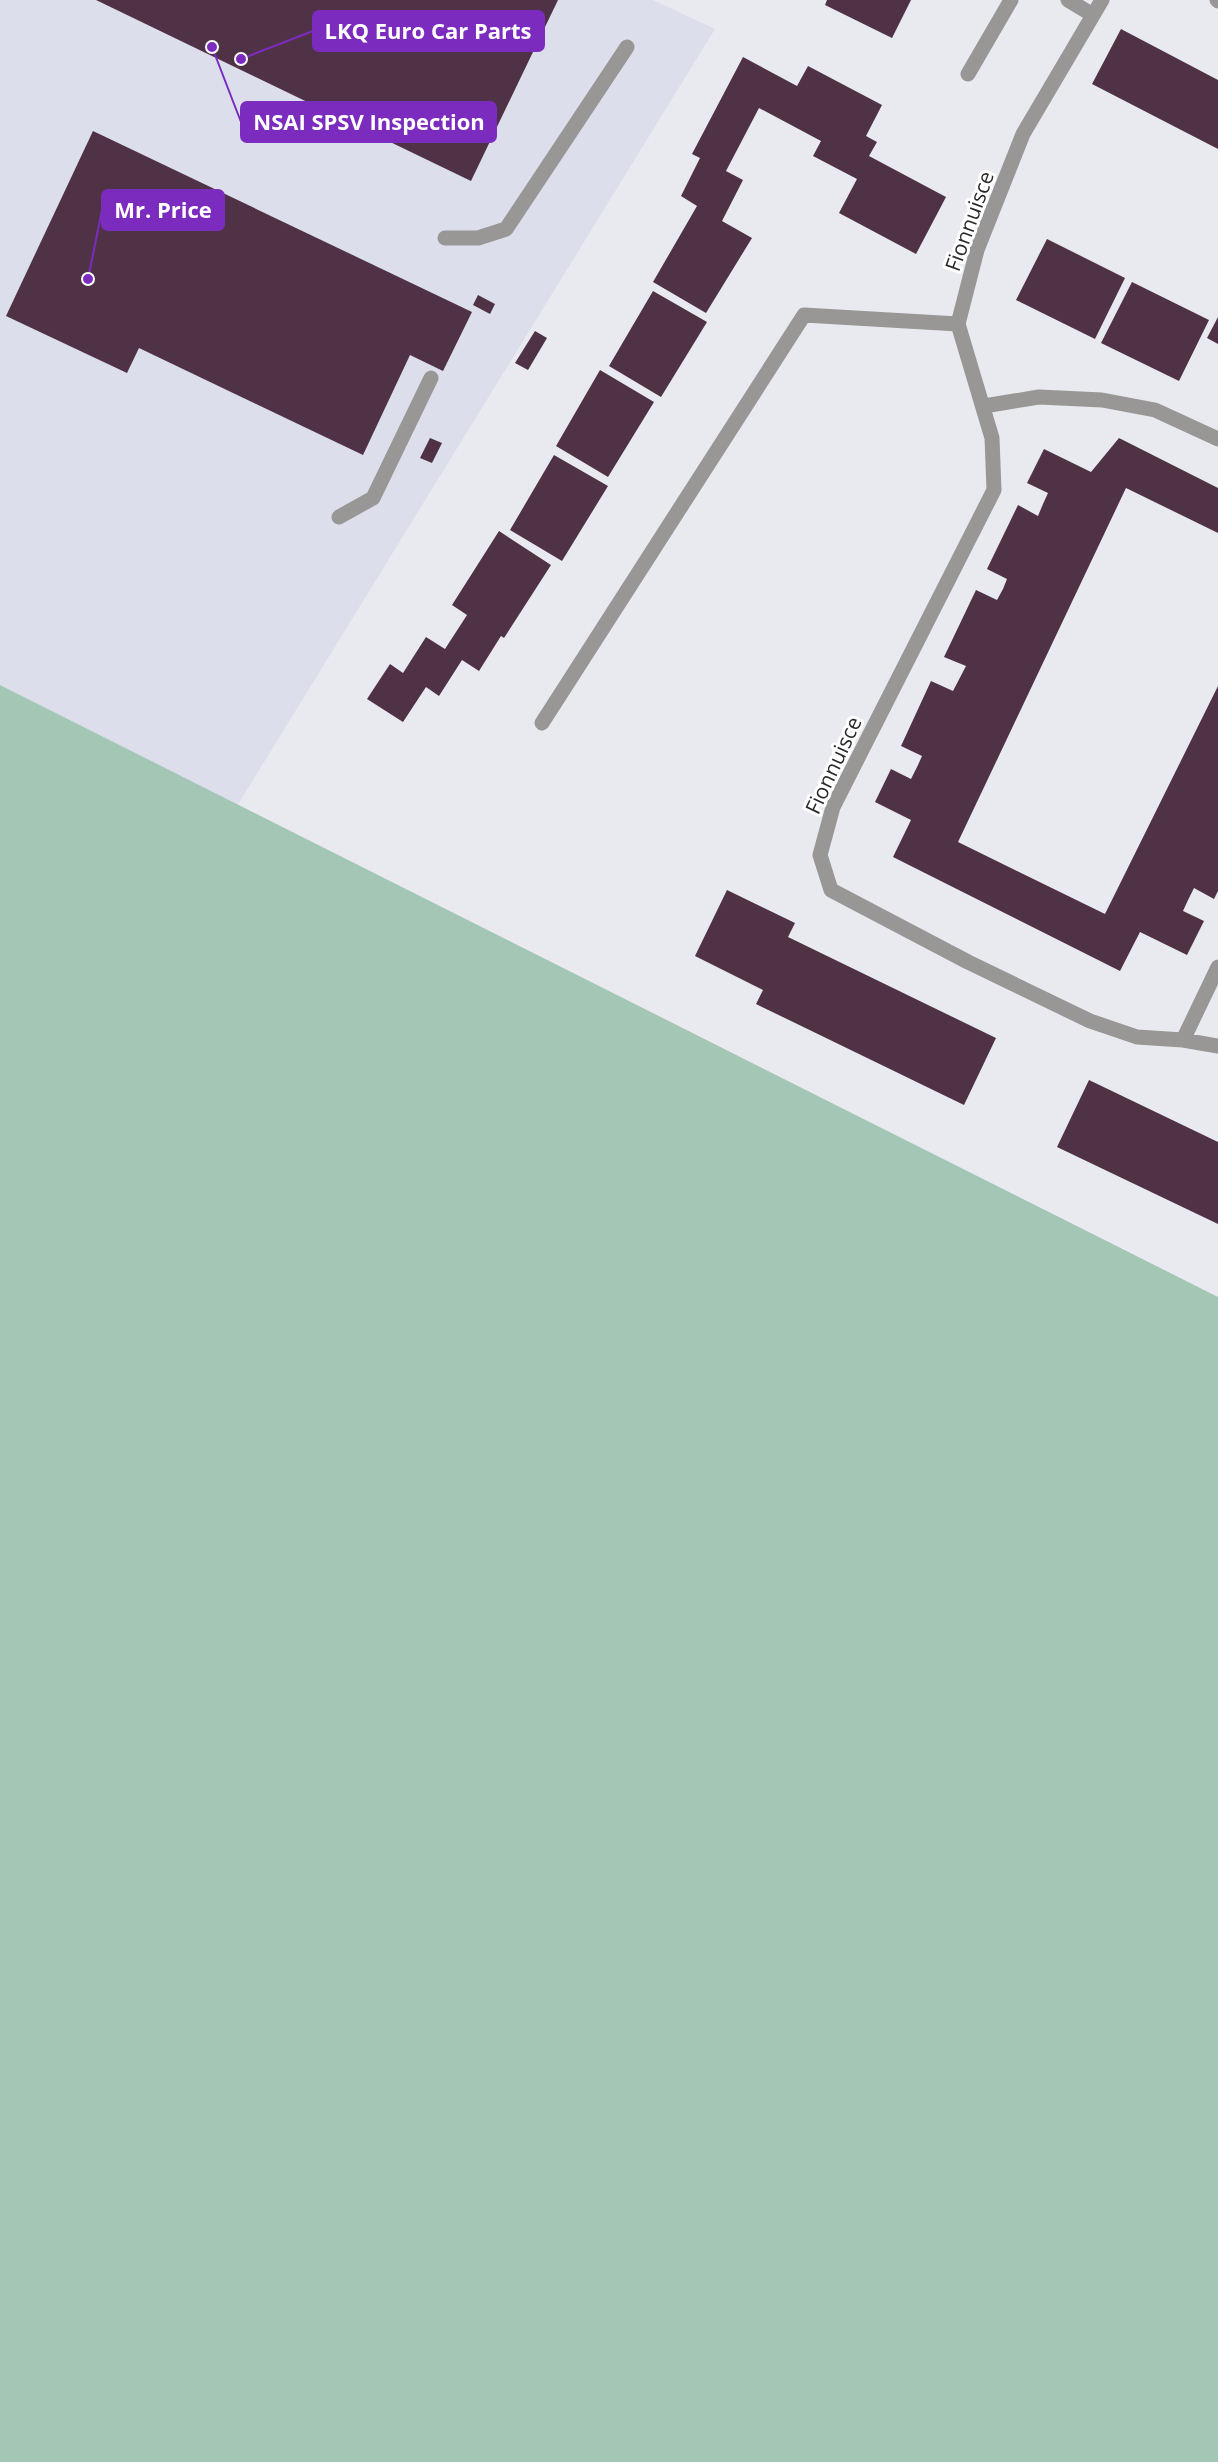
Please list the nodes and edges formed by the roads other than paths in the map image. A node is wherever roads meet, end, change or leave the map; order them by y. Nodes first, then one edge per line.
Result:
1 (1011, 0) edge
2 (1068, 0) edge
3 (1102, 0) edge
4 (1093, 15) junction
5 (627, 47) dead end
6 (968, 74) dead end
7 (445, 238) dead end
8 (958, 324) junction
9 (431, 378) dead end
10 (984, 406) junction
11 (1218, 439) edge
12 (339, 517) dead end
13 (542, 723) dead end
14 (1218, 967) edge
15 (1183, 1040) junction
16 (1218, 1046) edge

1 - 6 street
2 - 4 street
3 - 4 street, Fionnuisce
4 - 8 street, Fionnuisce
5 - 7 street
8 - 10 street, Fionnuisce
8 - 13 street
9 - 12 street
10 - 11 street
10 - 15 street, Fionnuisce
14 - 15 street
15 - 16 street, Fionnuisce

